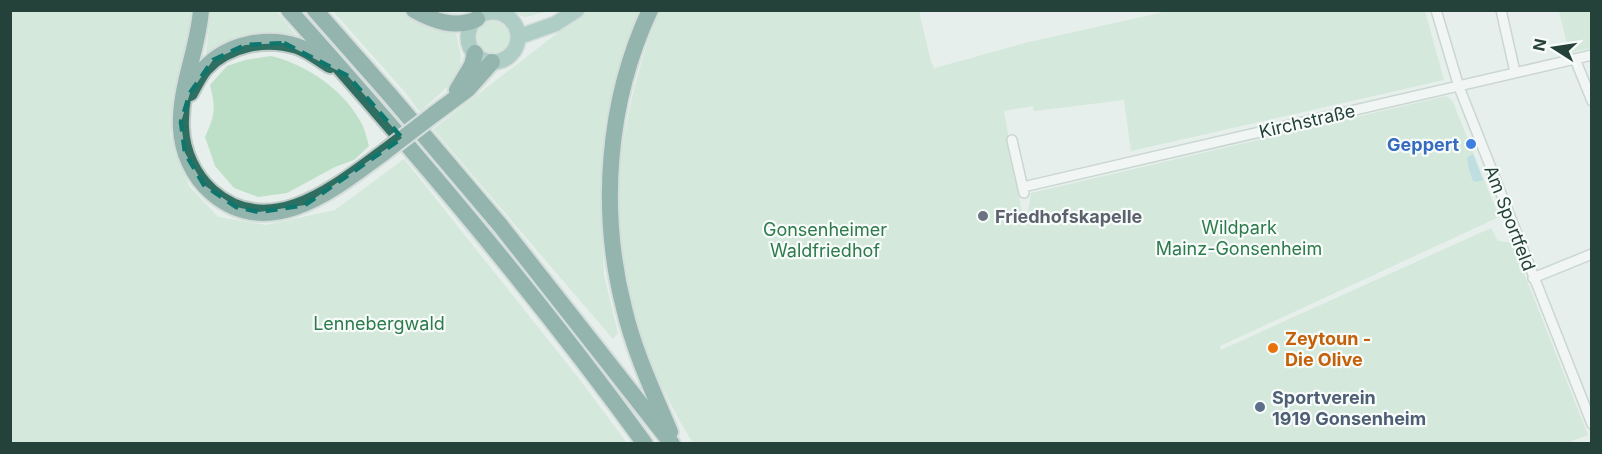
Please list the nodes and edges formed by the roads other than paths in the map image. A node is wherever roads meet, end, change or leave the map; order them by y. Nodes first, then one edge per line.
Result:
1 (201, 10) edge
2 (289, 10) edge
3 (315, 10) edge
4 (414, 10) edge
5 (560, 10) edge
6 (577, 10) edge
7 (650, 10) edge
8 (1436, 10) edge
9 (1501, 10) edge
10 (477, 19) junction
11 (513, 22) junction
12 (518, 37) junction
13 (475, 53) junction
14 (1592, 55) edge
15 (1575, 59) junction
16 (492, 62) junction
17 (1515, 72) junction
18 (348, 76) junction
19 (1459, 87) junction
20 (1592, 101) edge
21 (433, 115) junction
22 (181, 122) junction
23 (1012, 140) dead end
24 (1592, 254) edge
25 (1533, 278) junction
26 (1592, 424) edge
27 (645, 444) edge
28 (674, 444) edge

1 - 22 highway
2 - 18 highway
3 - 28 highway
4 - 10 highway
5 - 11 main road
6 - 12 main road
7 - 28 highway
8 - 19 street, Am Sportfeld
9 - 17 street
10 - 11 main road
10 - 13 main road
11 - 12 main road
12 - 16 main road
13 - 16 main road
13 - 21 highway
14 - 15 street, Kirchstraße
15 - 17 street, Kirchstraße
15 - 20 street
16 - 21 highway
17 - 19 street, Kirchstraße
18 - 22 highway
18 - 27 highway
19 - 23 street, Kirchstraße
19 - 25 street, Am Sportfeld
21 - 22 highway, bridge
24 - 25 street
25 - 26 street, Am Sportfeld

